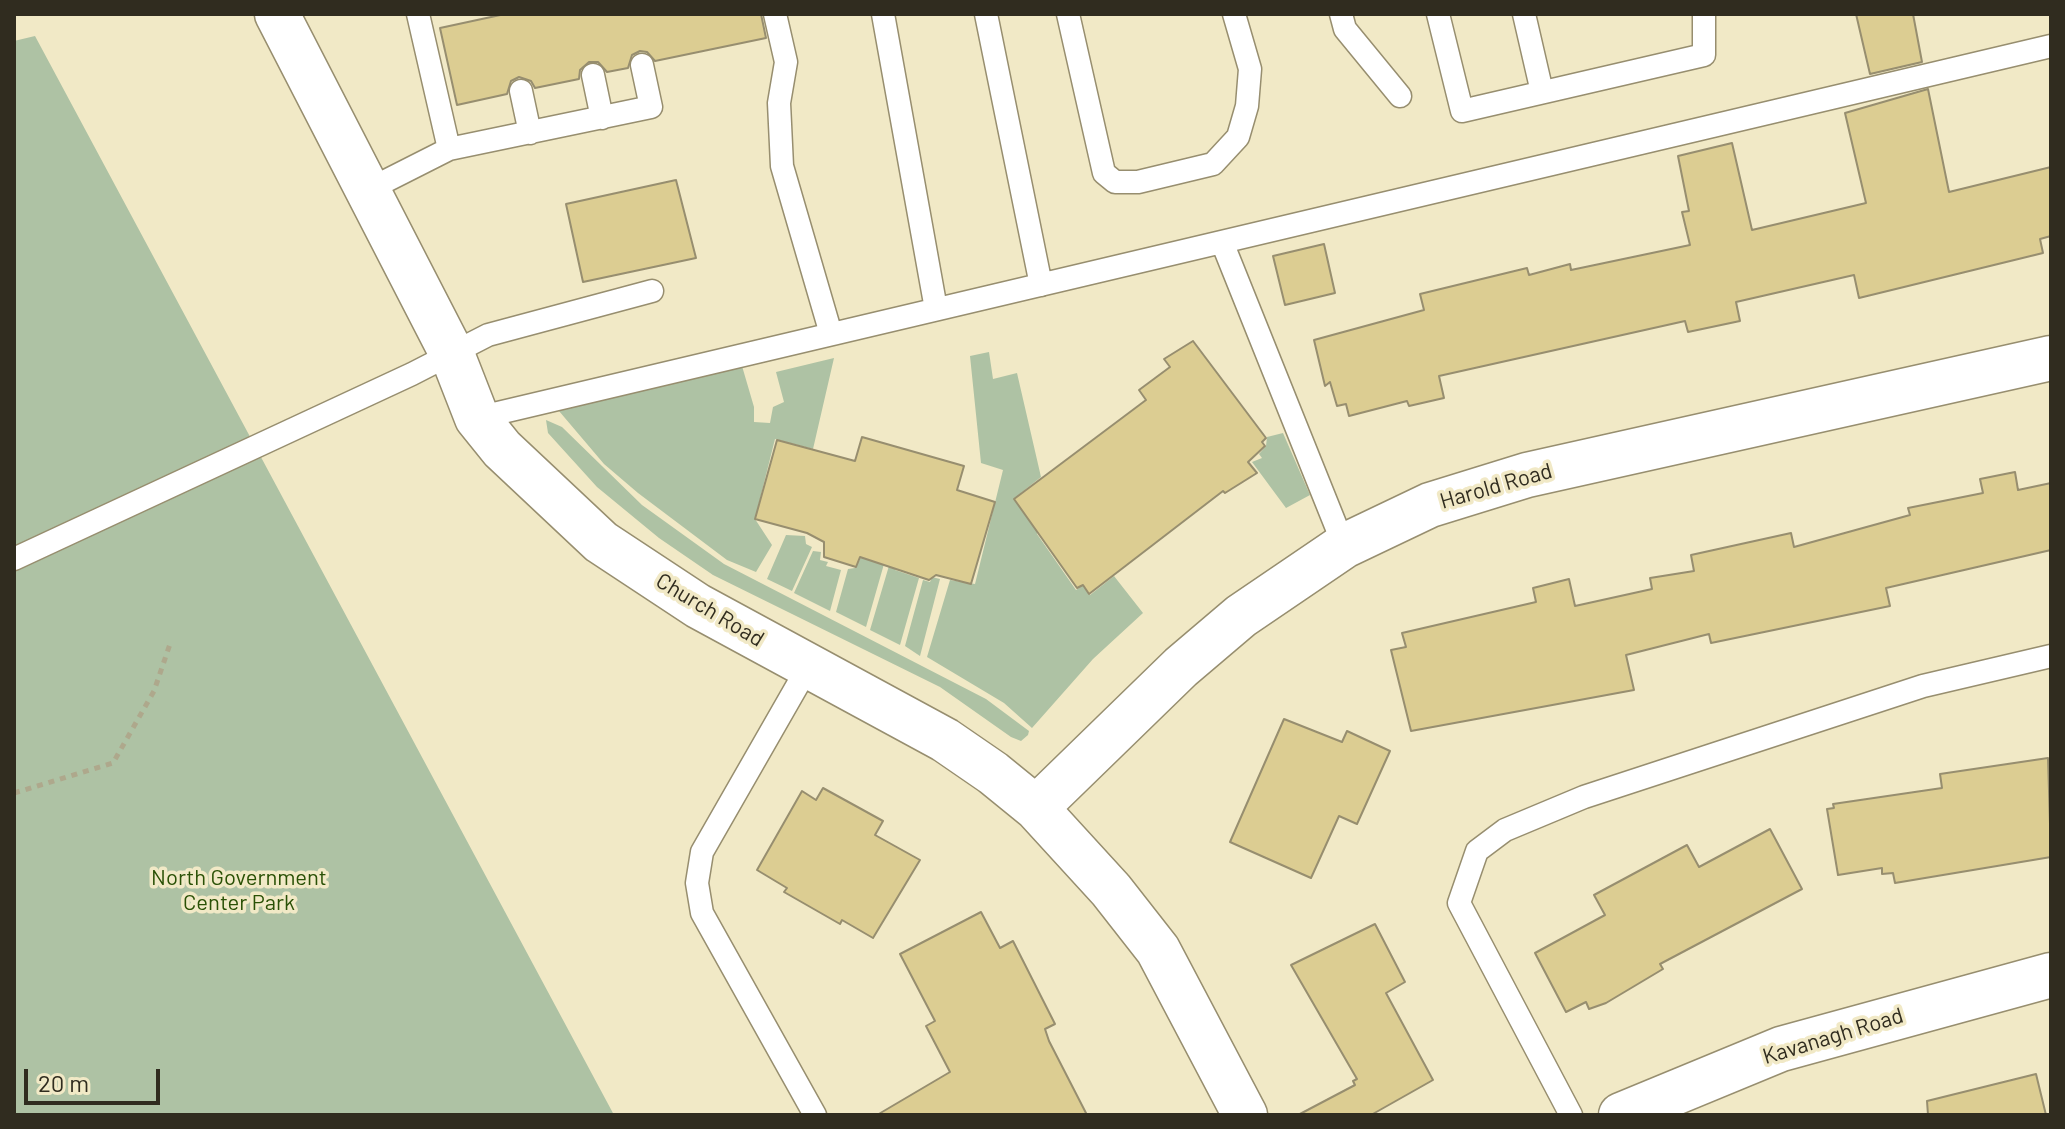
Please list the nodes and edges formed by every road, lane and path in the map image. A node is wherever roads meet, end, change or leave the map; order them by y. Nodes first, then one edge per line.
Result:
1 (277, 14) edge
2 (418, 14) edge
3 (775, 14) edge
4 (883, 14) edge
5 (986, 14) edge
6 (1068, 14) edge
7 (1234, 14) edge
8 (1341, 14) edge
9 (1438, 14) edge
10 (1524, 14) edge
11 (1704, 14) edge
12 (2051, 46) edge
13 (642, 65) dead end
14 (593, 75) dead end
15 (521, 91) dead end
16 (1542, 92) junction
17 (1400, 96) dead end
18 (602, 118) junction
19 (530, 133) junction
20 (449, 149) junction
21 (366, 191) junction
22 (1222, 242) junction
23 (1041, 285) junction
24 (652, 291) dead end
25 (936, 309) junction
26 (831, 334) junction
27 (452, 354) junction
28 (2051, 358) edge
29 (477, 418) junction
30 (1344, 546) junction
31 (14, 559) edge
32 (170, 644) dead end
33 (2051, 656) edge
34 (808, 667) junction
35 (14, 793) edge
36 (1036, 808) junction
37 (2051, 975) edge
38 (815, 1115) edge
39 (1245, 1115) edge
40 (1571, 1115) edge
41 (1621, 1115) edge

1 - 21 street, Church Road
2 - 20 lane
3 - 26 lane
4 - 25 lane
5 - 23 lane
6 - 7 lane
8 - 17 lane
9 - 16 lane
10 - 16 lane
11 - 16 lane
12 - 22 lane
13 - 18 lane
14 - 18 lane
15 - 19 lane
18 - 19 lane
19 - 20 lane
20 - 21 lane
21 - 27 street, Church Road
22 - 23 lane
22 - 30 lane
23 - 25 lane
24 - 27 lane
25 - 26 lane
26 - 29 lane
27 - 29 street, Church Road
27 - 31 lane
28 - 30 street, Harold Road
29 - 34 street, Church Road
30 - 36 street, Harold Road
32 - 35 path
33 - 40 lane
34 - 36 street, Church Road
34 - 38 lane
36 - 39 street, Church Road
37 - 41 street, Kavanagh Road

